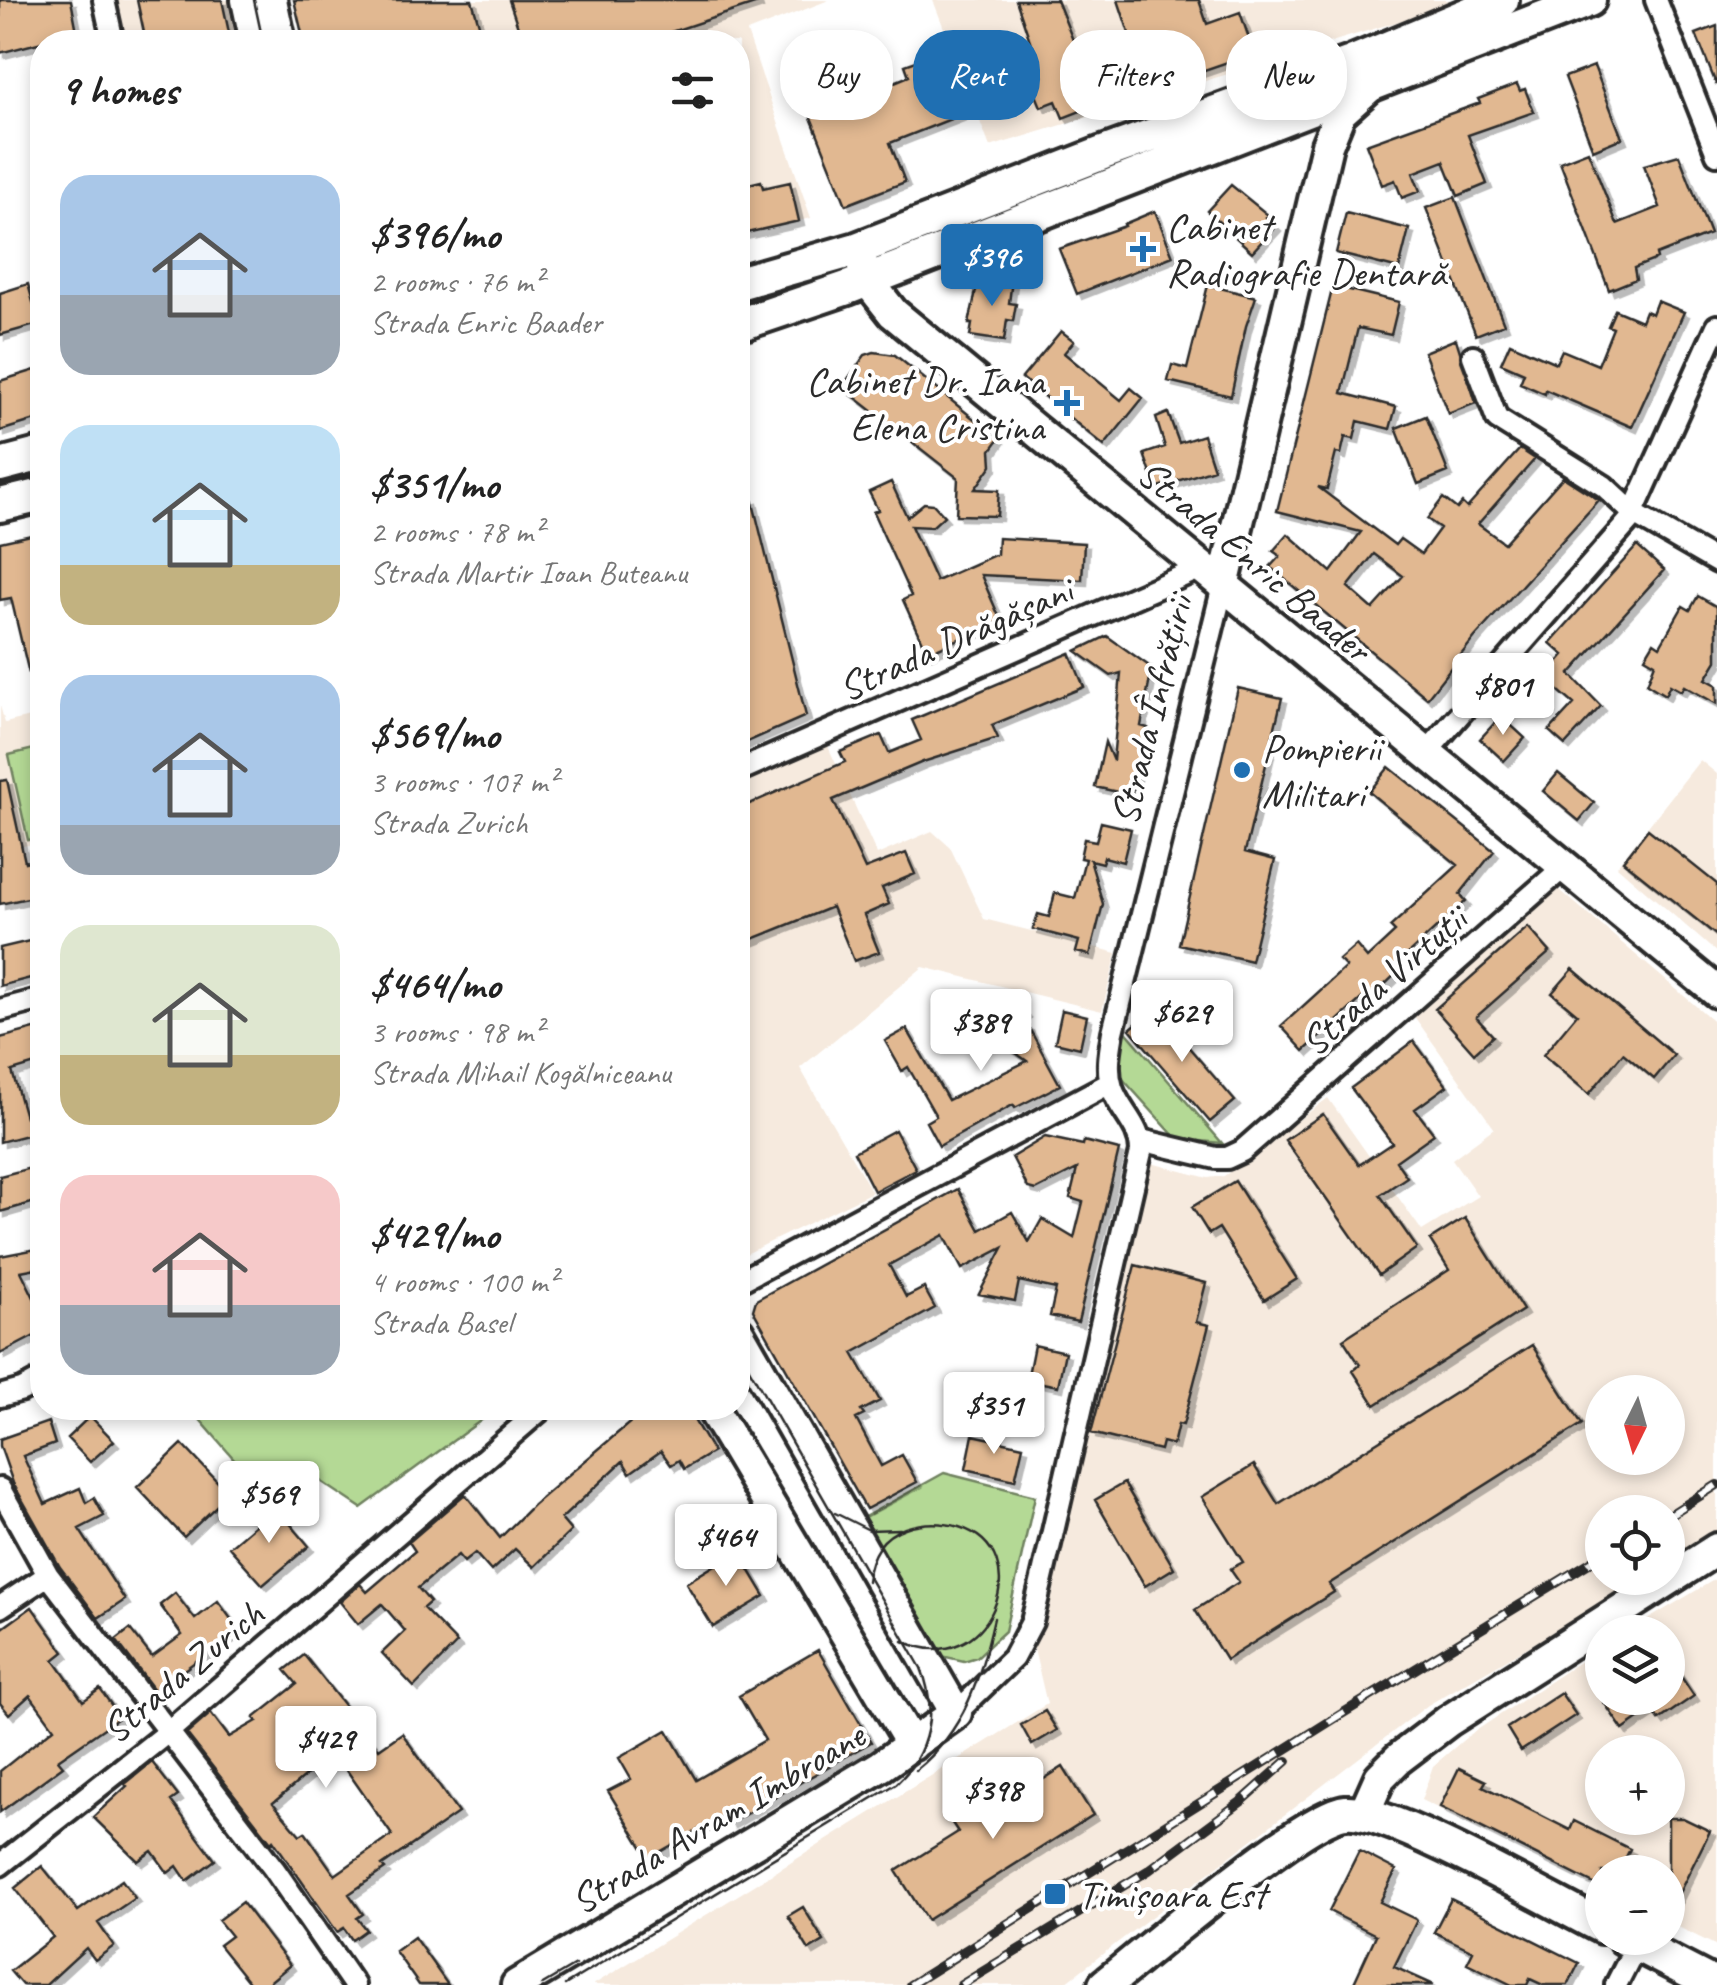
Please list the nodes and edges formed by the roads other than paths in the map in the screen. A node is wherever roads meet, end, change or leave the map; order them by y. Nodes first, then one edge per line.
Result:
1 (104, 0) edge
2 (247, 0) edge
3 (271, 0) edge
4 (1502, 0) edge
5 (1589, 0) edge
6 (1656, 0) edge
7 (110, 30) edge
8 (253, 30) edge
9 (277, 30) edge
10 (1376, 82) junction
11 (1717, 154) edge
12 (862, 264) junction
13 (750, 281) edge
14 (750, 319) edge
15 (1717, 326) edge
16 (1473, 356) dead end
17 (30, 457) edge
18 (0, 465) edge
19 (30, 498) edge
20 (0, 505) edge
21 (1634, 514) junction
22 (1717, 562) edge
23 (1212, 577) junction
24 (1426, 752) junction
25 (750, 766) edge
26 (1565, 866) junction
27 (1717, 992) edge
28 (30, 1002) edge
29 (0, 1010) edge
30 (1110, 1084) junction
31 (1141, 1140) junction
32 (750, 1276) edge
33 (750, 1353) edge
34 (30, 1386) edge
35 (0, 1396) edge
36 (529, 1420) edge
37 (719, 1420) edge
38 (0, 1489) edge
39 (1717, 1549) edge
40 (48, 1574) junction
41 (0, 1608) edge
42 (956, 1713) junction
43 (168, 1732) junction
44 (912, 1745) junction
45 (1364, 1812) junction
46 (0, 1866) edge
47 (1585, 1918) edge
48 (1626, 1955) edge
49 (1658, 1955) edge
50 (354, 1985) edge
51 (517, 1985) edge
52 (1105, 1985) edge
53 (1616, 1985) edge
54 (1716, 1985) edge

1 - 7 street
2 - 8 street
3 - 9 street
4 - 12 main road
5 - 10 main road
6 - 11 street
10 - 12 main road
10 - 23 street, Strada Înfrățirii
12 - 13 main road
12 - 14 main road
12 - 23 street, Strada Enric Baader
15 - 21 street
16 - 21 street
17 - 18 main road
19 - 20 main road
21 - 22 street
21 - 24 street
23 - 24 street, Strada Enric Baader
23 - 25 street, Strada Drăgășani
23 - 30 street, Strada Înfrățirii
24 - 26 street, Strada Enric Baader
26 - 27 street, Strada Enric Baader
26 - 31 street, Strada Virtuții
28 - 29 street
30 - 31 street
30 - 32 street
31 - 42 street
33 - 42 street
34 - 35 street
36 - 43 street, Strada Zurich
37 - 44 street
38 - 40 street
39 - 45 street
40 - 41 street
40 - 43 street
42 - 44 street, Strada Avram Imbroane
43 - 46 street, Strada Zurich
43 - 50 street
44 - 51 street, Strada Avram Imbroane
45 - 47 main road
45 - 52 main road
48 - 53 street
49 - 54 main road

